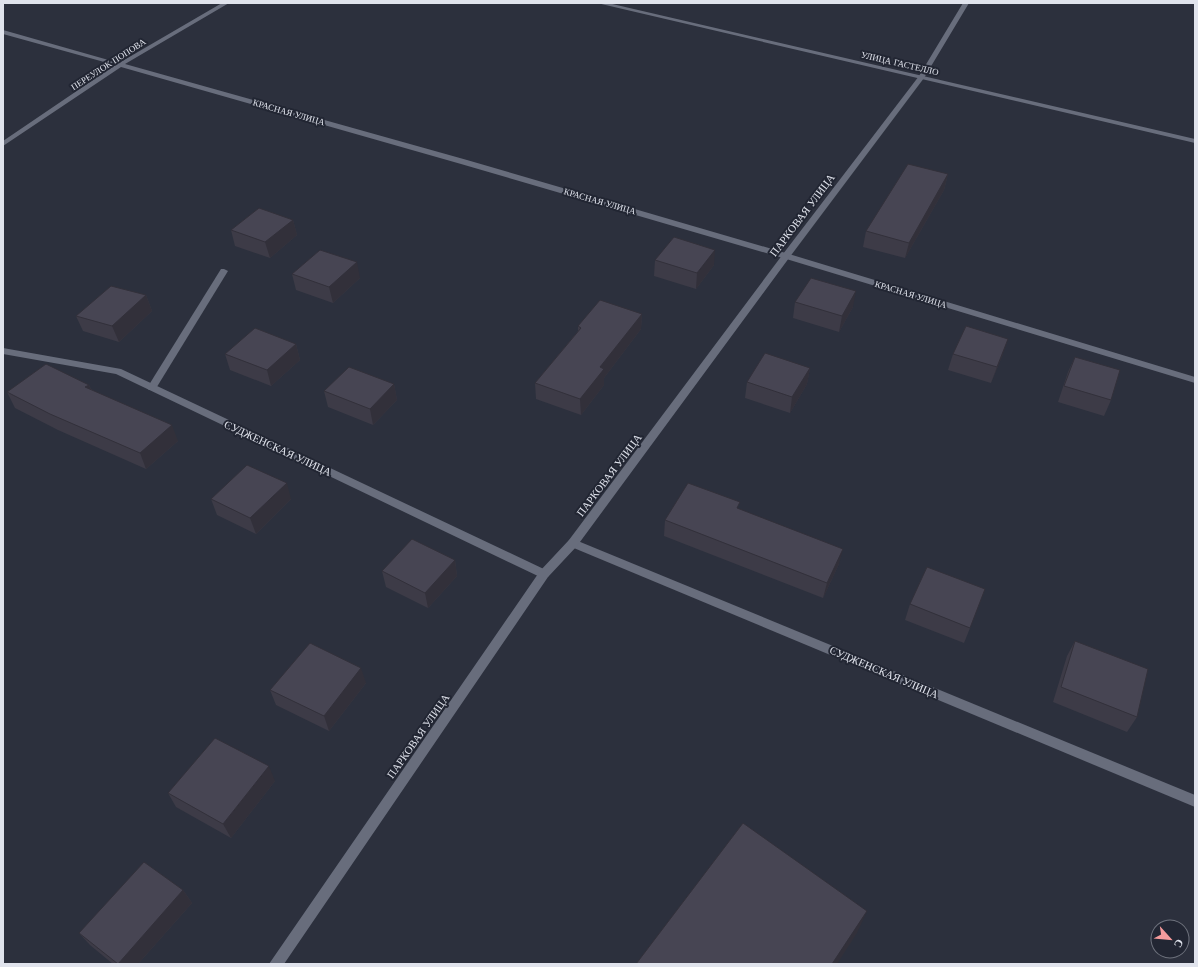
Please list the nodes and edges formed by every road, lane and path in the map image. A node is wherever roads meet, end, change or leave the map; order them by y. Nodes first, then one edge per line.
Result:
1 (226, 3) edge
2 (600, 3) edge
3 (966, 3) edge
4 (3, 32) edge
5 (121, 64) junction
6 (922, 77) junction
7 (1195, 141) edge
8 (3, 144) edge
9 (786, 256) junction
10 (224, 271) dead end
11 (3, 351) edge
12 (1195, 380) edge
13 (152, 388) junction
14 (573, 543) junction
15 (544, 574) junction
16 (1195, 801) edge
17 (276, 964) edge

1 - 5 street, ПЕРЕУЛОК ПОПОВА
2 - 6 street, УЛИЦА ГАСТЕЛЛО
3 - 6 street, ПАРКОВАЯ УЛИЦА
4 - 5 street, КРАСНАЯ УЛИЦА
5 - 8 street, ПЕРЕУЛОК ПОПОВА
5 - 9 street, КРАСНАЯ УЛИЦА
6 - 7 street, УЛИЦА ГАСТЕЛЛО
6 - 9 street, ПАРКОВАЯ УЛИЦА
9 - 12 street, КРАСНАЯ УЛИЦА
9 - 14 street, ПАРКОВАЯ УЛИЦА
10 - 13 street
11 - 13 street, СУДЖЕНСКАЯ УЛИЦА
13 - 15 street, СУДЖЕНСКАЯ УЛИЦА
14 - 15 street, ПАРКОВАЯ УЛИЦА
14 - 16 street, СУДЖЕНСКАЯ УЛИЦА
15 - 17 street, ПАРКОВАЯ УЛИЦА

